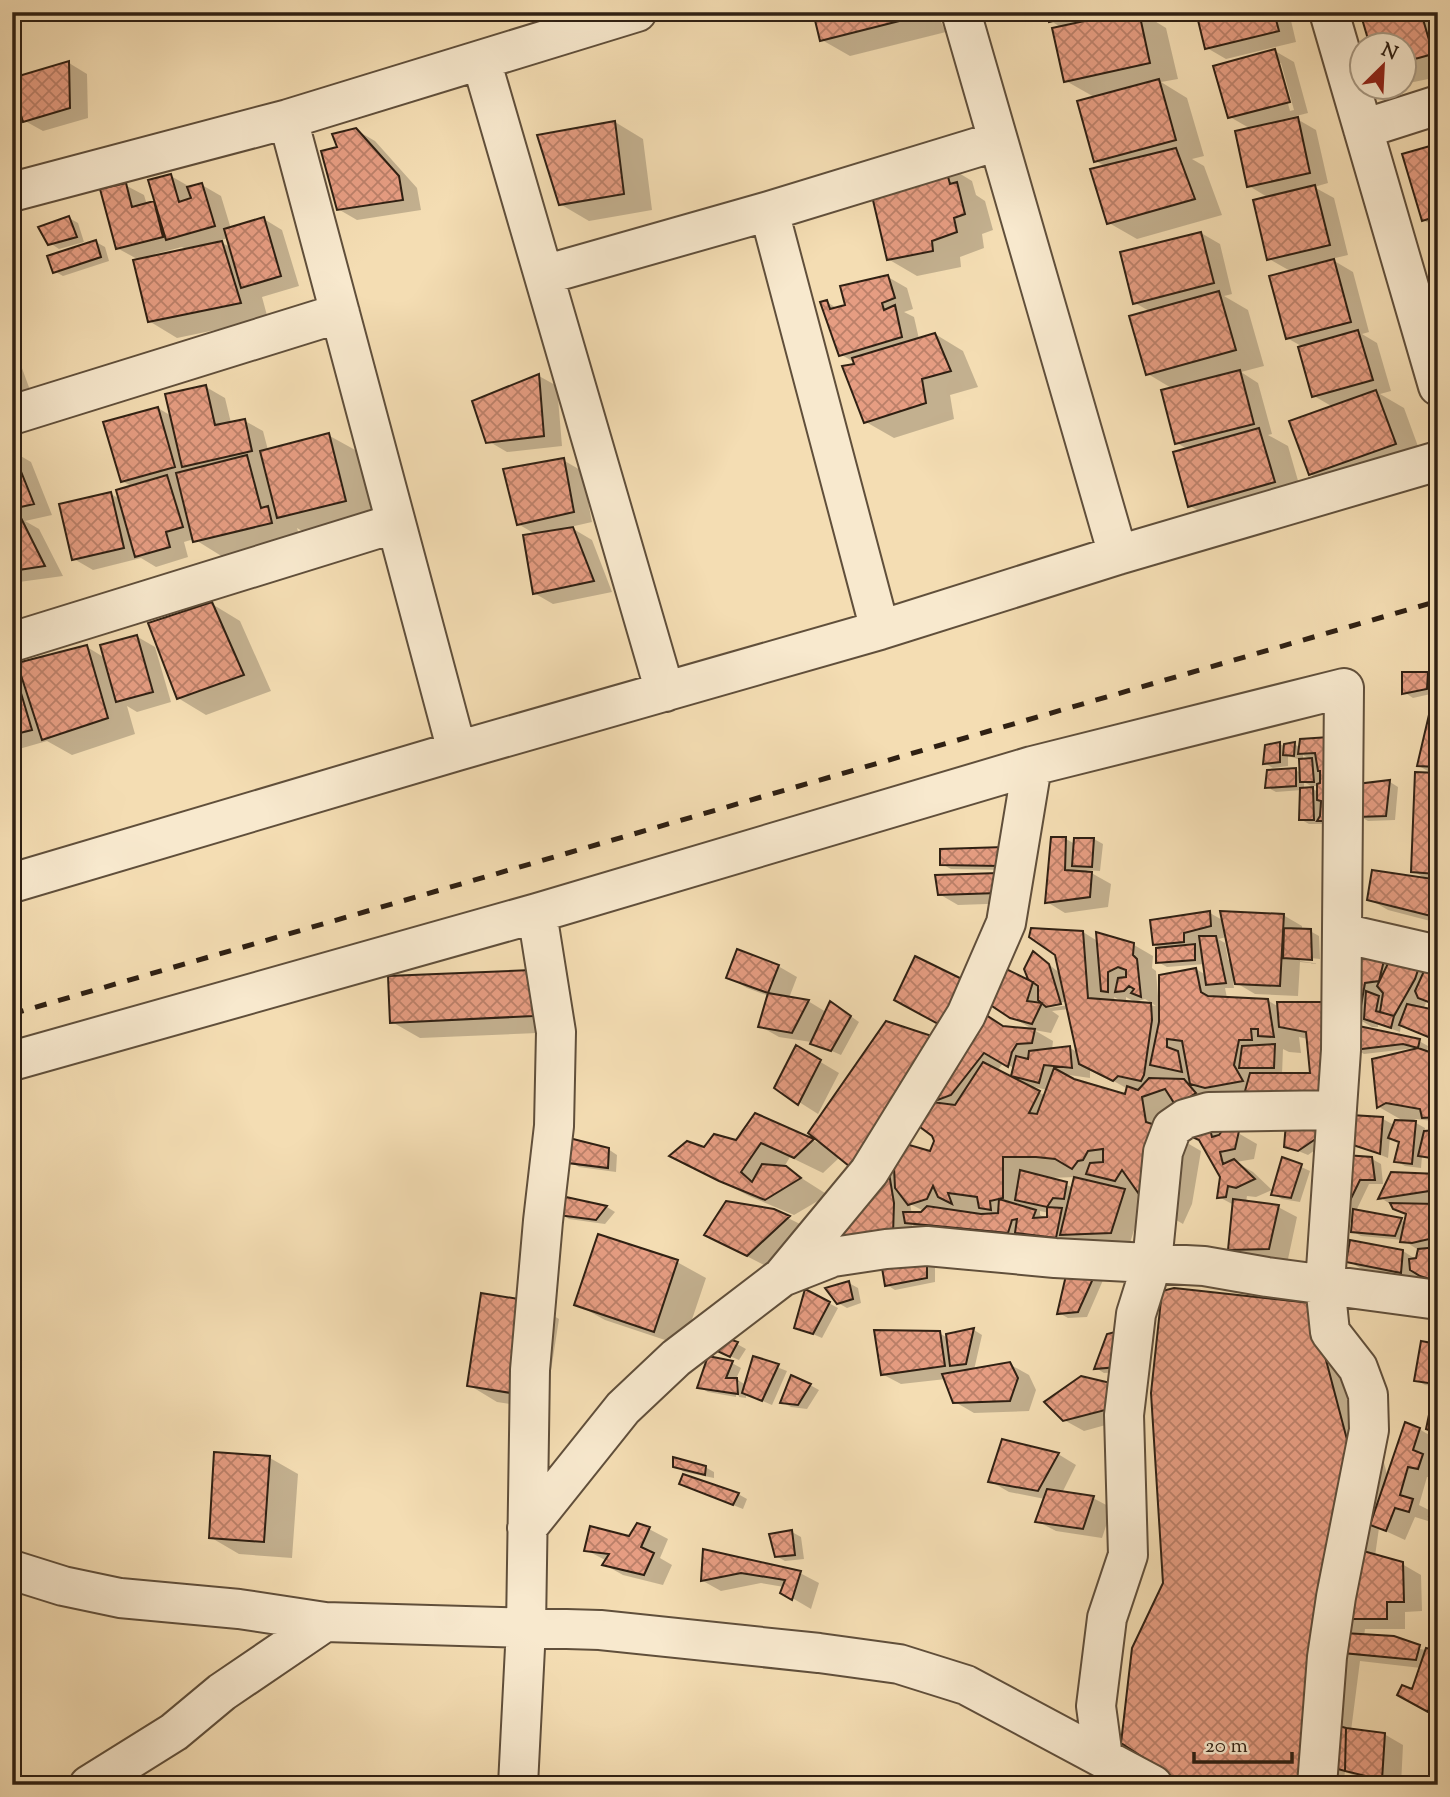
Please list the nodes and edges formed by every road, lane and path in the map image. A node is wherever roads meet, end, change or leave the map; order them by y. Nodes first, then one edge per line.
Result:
1 (637, 12) edge
2 (961, 12) edge
3 (1329, 12) edge
4 (481, 60) junction
5 (1438, 105) edge
6 (288, 119) junction
7 (1363, 129) junction
8 (998, 141) junction
9 (12, 192) edge
10 (769, 211) junction
11 (544, 275) junction
12 (340, 313) junction
13 (1438, 386) edge
14 (12, 415) edge
15 (1438, 461) edge
16 (396, 523) junction
17 (1118, 555) junction
18 (880, 630) junction
19 (12, 642) edge
20 (665, 692) junction
21 (457, 751) junction
22 (1032, 766) junction
23 (12, 883) edge
24 (537, 913) junction
25 (1342, 933) junction
26 (1438, 955) edge
27 (12, 1061) edge
28 (1337, 1110) junction
29 (1152, 1262) junction
30 (782, 1277) junction
31 (1325, 1284) junction
32 (1438, 1300) edge
33 (527, 1528) junction
34 (12, 1570) edge
35 (325, 1622) junction
36 (526, 1628) junction
37 (1103, 1758) junction
38 (89, 1785) edge
39 (518, 1785) edge
40 (1153, 1785) edge
41 (1317, 1785) edge

1 - 4 street
2 - 8 street
3 - 7 street
4 - 6 street
4 - 11 street
5 - 7 street
6 - 9 street
6 - 12 street
7 - 13 street
8 - 10 street
8 - 17 street
10 - 11 street
10 - 18 street
11 - 20 street
12 - 14 street
12 - 16 street
15 - 17 street
16 - 19 street
16 - 21 street
17 - 18 street
18 - 20 street
20 - 21 street
21 - 23 street
22 - 24 street
22 - 25 street
22 - 30 street
24 - 27 street
24 - 33 street
25 - 26 street
25 - 28 street
28 - 29 street
28 - 31 street
29 - 30 street
29 - 31 street
29 - 37 street
30 - 33 street
31 - 32 street
31 - 41 street
33 - 36 street
34 - 35 street
35 - 36 street
35 - 38 street
36 - 37 street
36 - 39 street
37 - 40 street

